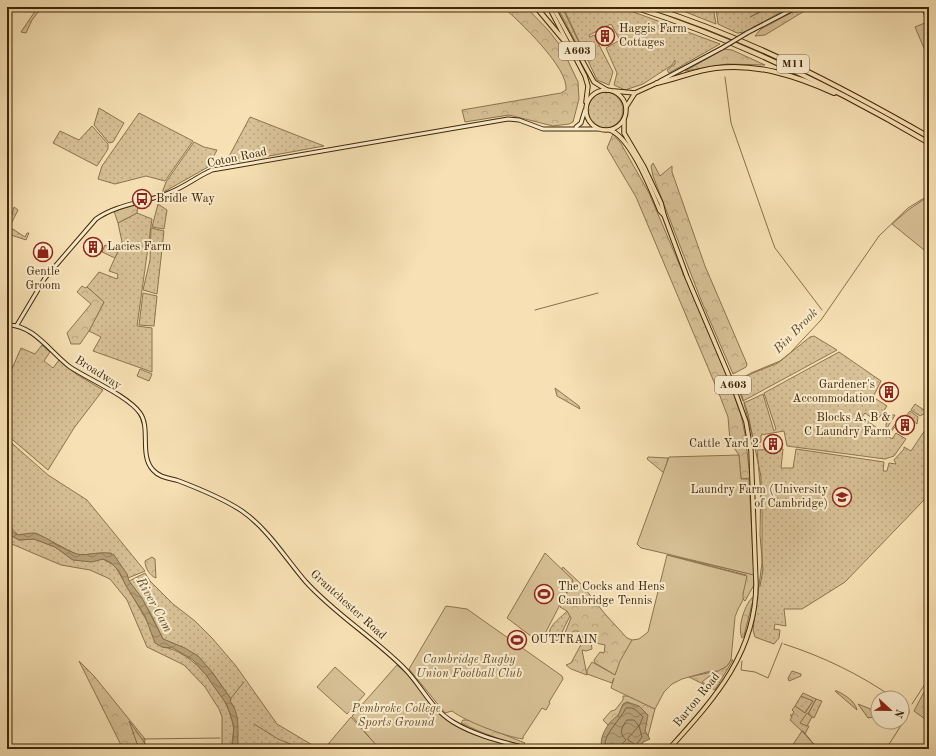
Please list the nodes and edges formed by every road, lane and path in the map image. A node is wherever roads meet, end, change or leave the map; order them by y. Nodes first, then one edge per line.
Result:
1 (536, 7) edge
2 (549, 7) edge
3 (553, 7) edge
4 (634, 7) edge
5 (650, 7) edge
6 (659, 7) edge
7 (797, 7) edge
8 (676, 15) junction
9 (568, 44) junction
10 (657, 83) junction
11 (607, 90) junction
12 (613, 91) junction
13 (635, 94) junction
14 (586, 105) junction
15 (869, 108) junction
16 (586, 110) junction
17 (626, 110) junction
18 (624, 119) junction
19 (575, 128) junction
20 (598, 129) junction
21 (608, 130) junction
22 (929, 137) edge
23 (929, 143) edge
24 (664, 215) junction
25 (7, 325) edge
26 (17, 325) junction
27 (144, 427) joint
28 (530, 749) edge
29 (669, 749) edge

1 - 9 highway
2 - 9 main road, A603
3 - 11 main road, A603
4 - 15 highway, M11
5 - 8 highway, M11
6 - 8 highway
7 - 10 street, bridge
8 - 22 highway, M11
9 - 14 main road, A603
10 - 13 main road
10 - 15 highway
11 - 12 main road
11 - 14 main road
12 - 13 main road
12 - 17 main road
13 - 17 main road
14 - 16 main road
15 - 23 highway, M11
16 - 19 street
16 - 20 main road
17 - 18 main road
18 - 21 main road
18 - 24 main road, A603
19 - 20 street, Coton Road
19 - 26 street, Coton Road
20 - 21 main road
21 - 24 main road, A603
24 - 29 main road, Barton Road / A603
25 - 26 street
26 - 27 street, Broadway
27 - 28 street, Grantchester Road

